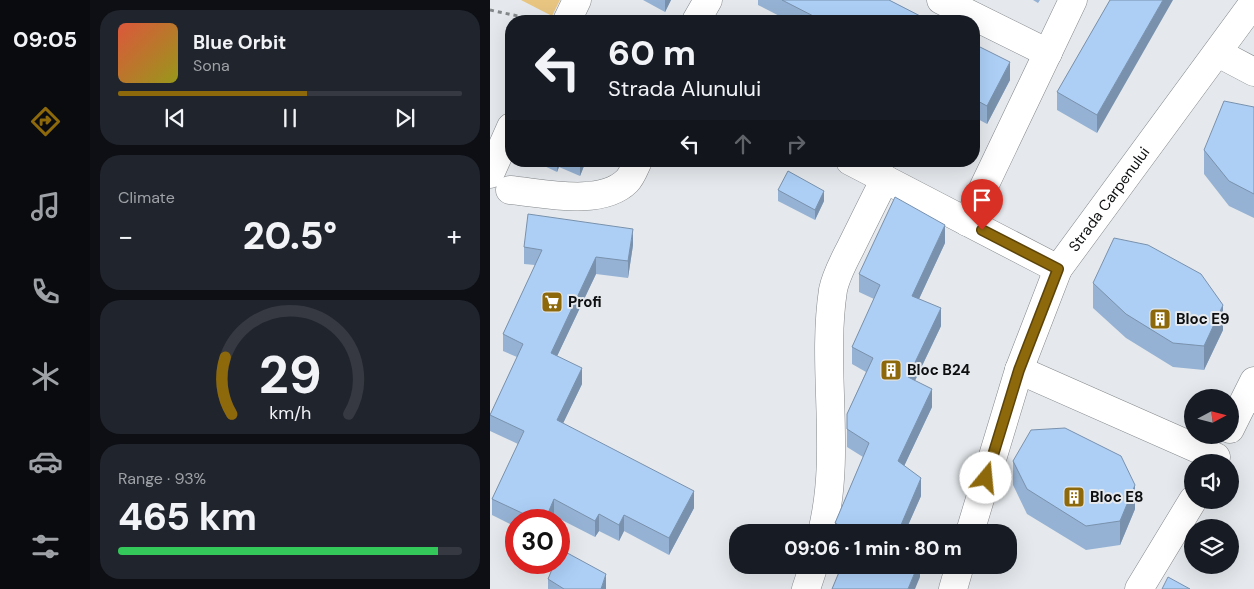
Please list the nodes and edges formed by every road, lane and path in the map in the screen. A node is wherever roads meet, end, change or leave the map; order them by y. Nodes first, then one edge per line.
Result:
1 (577, 0) edge
2 (708, 0) edge
3 (942, 0) edge
4 (1073, 0) edge
5 (1254, 2) edge
6 (490, 10) edge
7 (515, 15) edge
8 (570, 15) edge
9 (699, 15) edge
10 (972, 15) edge
11 (980, 19) edge
12 (1048, 53) junction
13 (1218, 53) junction
14 (1254, 72) edge
15 (505, 157) edge
16 (635, 167) edge
17 (861, 167) edge
18 (884, 179) junction
19 (500, 182) edge
20 (967, 222) junction
21 (1058, 269) junction
22 (1019, 370) junction
23 (1254, 382) edge
24 (1239, 411) edge
25 (1218, 451) edge
26 (1188, 509) edge
27 (824, 524) edge
28 (972, 524) edge
29 (811, 574) edge
30 (957, 574) edge
31 (806, 589) edge
32 (953, 589) edge
33 (1140, 589) edge

1 - 8 street
2 - 9 street
3 - 10 street
4 - 12 street
5 - 13 street, Strada Carpenului
6 - 7 path
11 - 12 street
12 - 20 street
13 - 14 street
13 - 21 street, Strada Carpenului
15 - 19 street
16 - 19 street
17 - 18 street
18 - 20 street
18 - 27 street
20 - 21 street
21 - 22 street, Strada Carpenului
22 - 25 street
22 - 28 street, Strada Carpenului
23 - 24 street
26 - 33 street
29 - 31 street
30 - 32 street

